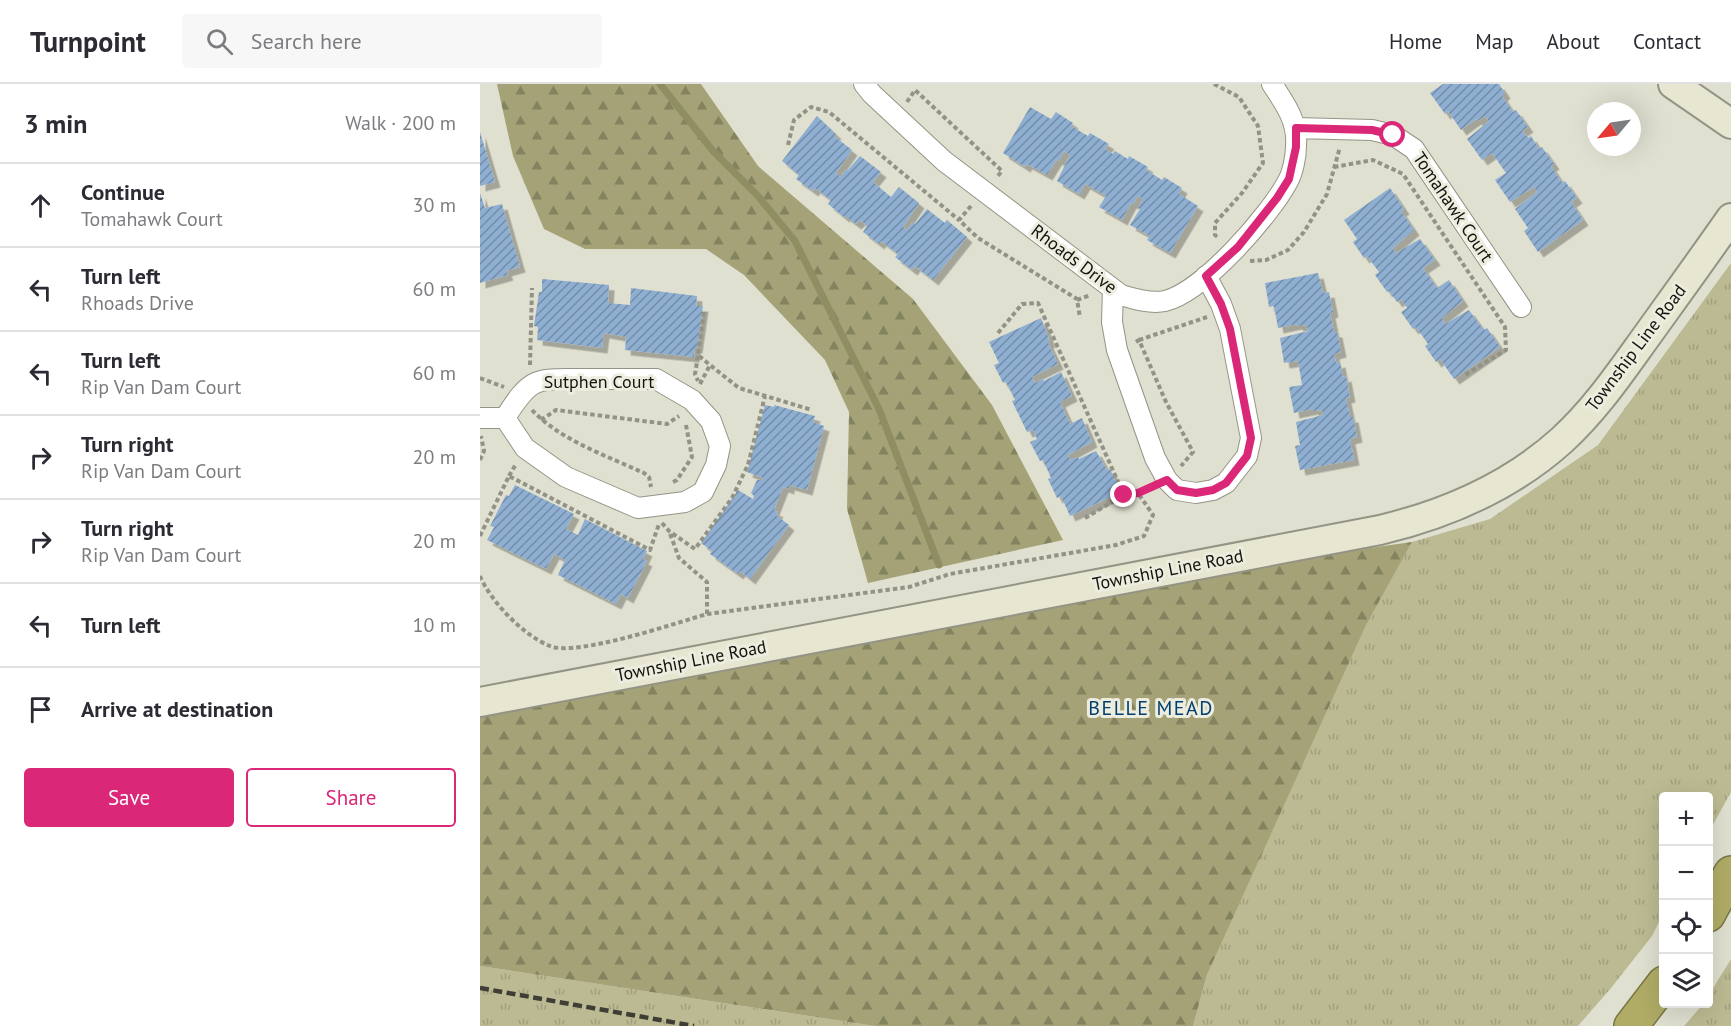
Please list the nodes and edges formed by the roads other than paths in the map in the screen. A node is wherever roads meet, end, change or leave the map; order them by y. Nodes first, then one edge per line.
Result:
1 (864, 84) edge
2 (1272, 84) edge
3 (1673, 84) edge
4 (1731, 124) edge
5 (1296, 128) junction
6 (1731, 218) edge
7 (1206, 276) junction
8 (1113, 289) junction
9 (1521, 307) dead end
10 (505, 418) junction
11 (481, 426) edge
12 (480, 702) edge
13 (1731, 873) edge
14 (1713, 906) edge
15 (1659, 990) edge
16 (1631, 1026) edge

1 - 8 street, Rhoads Drive
2 - 5 street, Rhoads Drive
3 - 4 street
5 - 7 street, Rhoads Drive
5 - 9 street, Tomahawk Court
6 - 12 street, Township Line Road
7 - 8 street, Rhoads Drive
7 - 8 street
10 - 10 street, Sutphen Court
10 - 11 street
13 - 14 highway
15 - 16 highway

